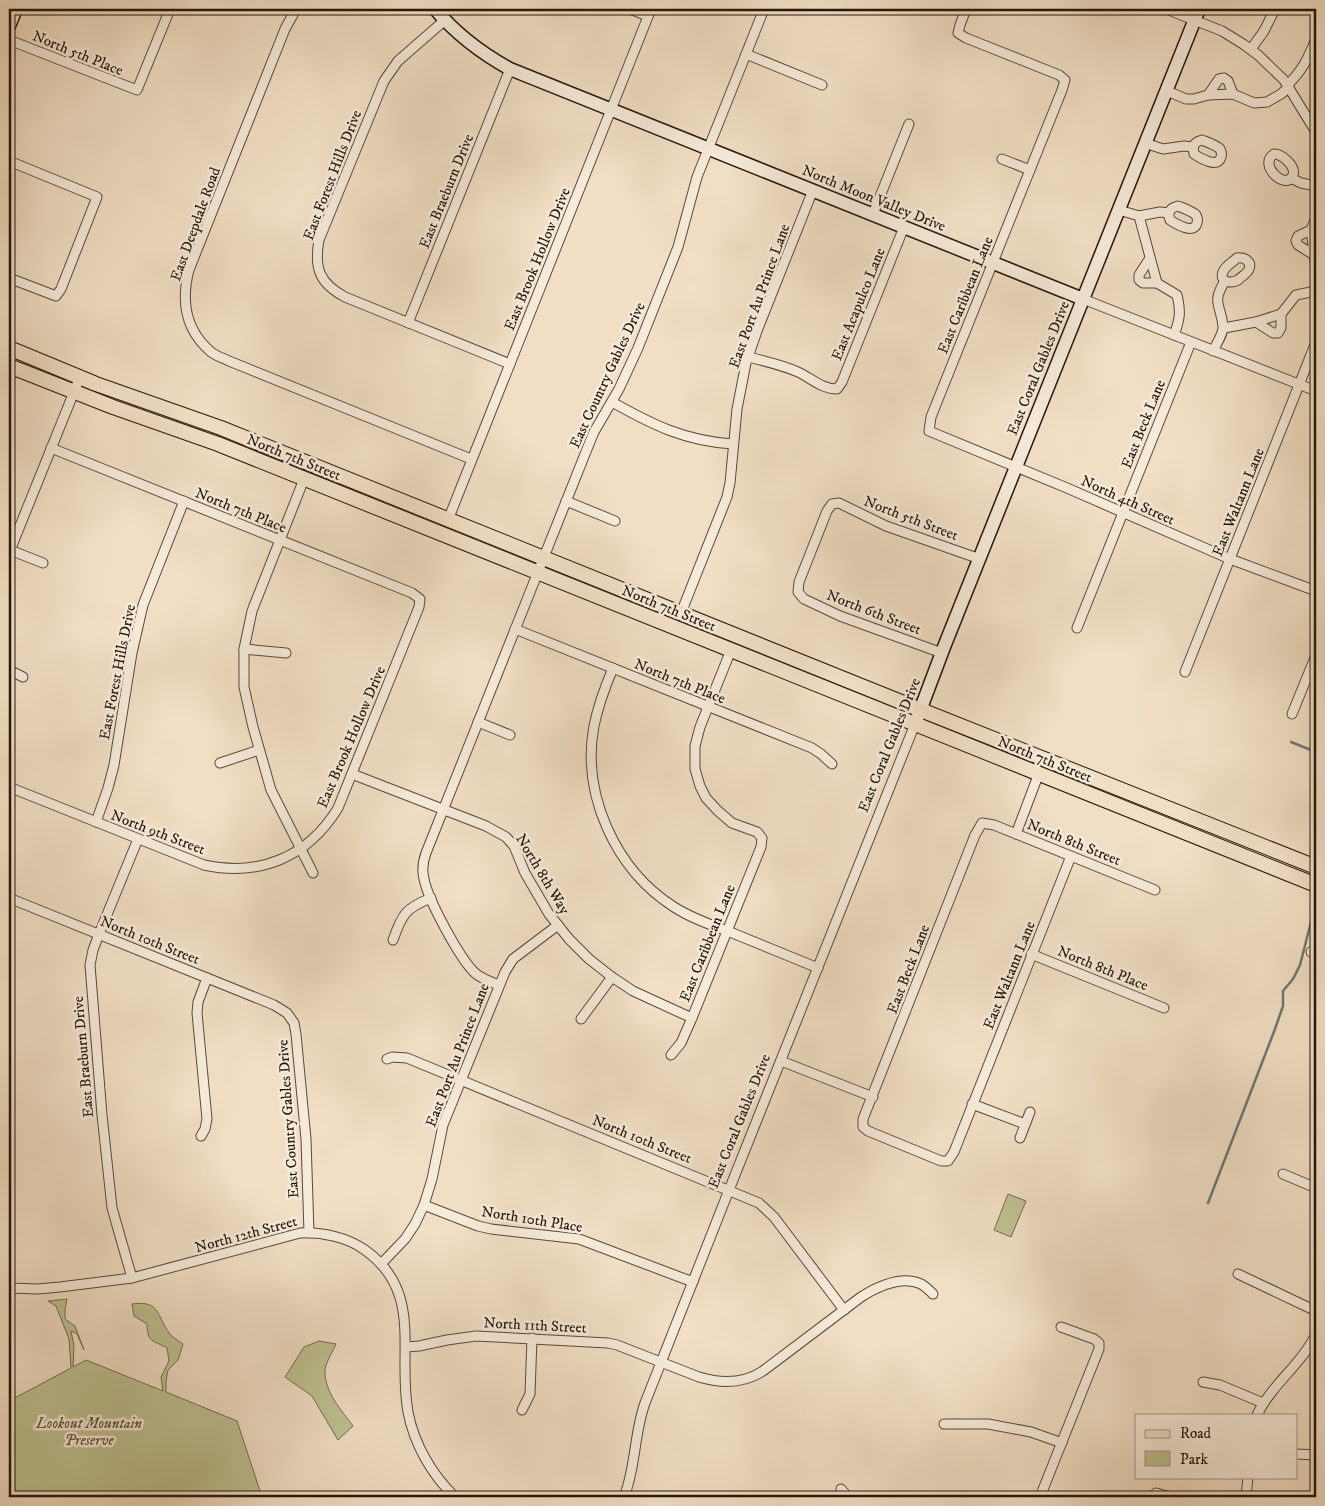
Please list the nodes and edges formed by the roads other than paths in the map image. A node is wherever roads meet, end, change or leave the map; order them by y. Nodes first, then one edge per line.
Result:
1 (16, 9) edge
2 (170, 9) edge
3 (296, 9) edge
4 (436, 9) edge
5 (630, 9) edge
6 (764, 9) edge
7 (966, 9) edge
8 (1166, 9) edge
9 (1275, 9) edge
10 (650, 13) edge
11 (1197, 14) edge
12 (445, 20) junction
13 (9, 26) edge
14 (1316, 39) edge
15 (9, 40) edge
16 (1251, 50) junction
17 (746, 54) junction
18 (510, 69) junction
19 (822, 85) dead end
20 (1288, 86) junction
21 (1166, 91) junction
22 (1233, 94) junction
23 (1208, 95) junction
24 (611, 110) junction
25 (910, 124) dead end
26 (1316, 132) edge
27 (1145, 143) junction
28 (1193, 147) dead end
29 (709, 149) junction
30 (1002, 159) dead end
31 (9, 161) edge
32 (1030, 170) junction
33 (1291, 178) dead end
34 (1316, 186) edge
35 (813, 190) junction
36 (1119, 210) junction
37 (1169, 213) dead end
38 (873, 214) junction
39 (1139, 216) junction
40 (1316, 218) edge
41 (904, 227) junction
42 (1311, 230) junction
43 (1314, 255) junction
44 (1150, 258) junction
45 (993, 263) junction
46 (1316, 269) edge
47 (9, 278) edge
48 (1225, 281) dead end
49 (1157, 283) junction
50 (1316, 290) edge
51 (1083, 299) junction
52 (1281, 314) junction
53 (1256, 322) junction
54 (408, 323) junction
55 (1224, 328) junction
56 (1174, 335) junction
57 (1191, 342) junction
58 (1316, 342) edge
59 (9, 348) edge
60 (1213, 351) junction
61 (748, 357) junction
62 (510, 364) junction
63 (9, 366) edge
64 (80, 377) junction
65 (1299, 385) junction
66 (1316, 391) edge
67 (74, 392) junction
68 (612, 402) junction
69 (928, 431) joint
70 (733, 444) junction
71 (51, 448) junction
72 (472, 460) junction
73 (1016, 467) junction
74 (304, 478) junction
75 (184, 501) junction
76 (566, 501) junction
77 (1123, 512) junction
78 (448, 520) junction
79 (615, 521) dead end
80 (279, 540) junction
81 (9, 551) edge
82 (543, 558) junction
83 (980, 559) junction
84 (1230, 559) junction
85 (43, 563) dead end
86 (538, 572) junction
87 (1316, 591) edge
88 (798, 592) joint
89 (420, 599) joint
90 (682, 613) junction
91 (1077, 628) dead end
92 (515, 629) junction
93 (244, 649) junction
94 (731, 650) junction
95 (286, 653) dead end
96 (942, 653) junction
97 (1316, 655) edge
98 (613, 668) junction
99 (9, 670) edge
100 (1185, 672) dead end
101 (23, 677) dead end
102 (708, 706) junction
103 (921, 710) junction
104 (1292, 714) dead end
105 (478, 722) junction
106 (915, 724) junction
107 (510, 735) dead end
108 (259, 750) junction
109 (220, 763) dead end
110 (832, 764) dead end
111 (352, 774) junction
112 (1039, 774) junction
113 (9, 787) edge
114 (443, 810) junction
115 (96, 822) junction
116 (982, 823) joint
117 (1016, 834) junction
118 (138, 839) junction
119 (301, 848) junction
120 (1071, 856) junction
121 (1315, 868) edge
122 (313, 873) dead end
123 (1316, 884) edge
124 (1155, 890) dead end
125 (9, 898) edge
126 (431, 898) junction
127 (558, 925) junction
128 (727, 931) junction
129 (99, 934) junction
130 (393, 940) dead end
131 (1032, 954) junction
132 (818, 968) junction
133 (612, 977) junction
134 (207, 978) junction
135 (499, 986) junction
136 (1164, 1008) dead end
137 (281, 1009) joint
138 (692, 1018) junction
139 (581, 1019) dead end
140 (671, 1055) dead end
141 (387, 1059) dead end
142 (781, 1061) junction
143 (461, 1080) junction
144 (872, 1097) junction
145 (972, 1104) junction
146 (1030, 1112) dead end
147 (1025, 1124) junction
148 (201, 1136) dead end
149 (1020, 1138) dead end
150 (948, 1161) joint
151 (1283, 1174) dead end
152 (1316, 1188) edge
153 (729, 1190) junction
154 (424, 1205) junction
155 (309, 1233) junction
156 (381, 1264) junction
157 (1238, 1274) dead end
158 (132, 1278) junction
159 (693, 1282) junction
160 (9, 1288) edge
161 (933, 1294) dead end
162 (844, 1310) junction
163 (1316, 1311) edge
164 (1061, 1327) dead end
165 (1316, 1334) edge
166 (532, 1338) junction
167 (406, 1347) junction
168 (661, 1362) junction
169 (1203, 1382) dead end
170 (1263, 1403) junction
171 (522, 1410) dead end
172 (1258, 1414) edge
173 (944, 1424) dead end
174 (1062, 1443) junction
175 (1298, 1454) edge
176 (1316, 1455) edge
177 (1248, 1478) edge
178 (841, 1489) dead end
179 (1156, 1493) dead end
180 (455, 1497) edge
181 (624, 1497) edge
182 (848, 1497) edge
183 (1040, 1497) edge
184 (1171, 1497) edge
185 (1246, 1497) edge

1 - 13 street
2 - 15 street, North 5th Place
3 - 72 street, East Deepdale Road
4 - 12 street, North Moon Valley Drive
5 - 10 street
6 - 17 street, East Country Gables Drive
7 - 32 street, East Caribbean Lane
8 - 11 street
9 - 16 street
10 - 24 street, East Brook Hollow Drive
11 - 16 street
11 - 21 street, East Coral Gables Drive
12 - 18 street, North Moon Valley Drive
12 - 54 street, East Forest Hills Drive
14 - 20 street
16 - 20 street
17 - 19 street
17 - 29 street, East Country Gables Drive
18 - 24 street, North Moon Valley Drive
18 - 54 street, East Braeburn Drive
20 - 22 street
20 - 26 street
21 - 23 street
21 - 27 street, East Coral Gables Drive
22 - 23 street
22 - 23 street
24 - 29 street, North Moon Valley Drive
24 - 62 street, East Brook Hollow Drive
25 - 38 street
27 - 28 street
27 - 36 street, East Coral Gables Drive
29 - 35 street, North Moon Valley Drive
29 - 68 street, East Country Gables Drive
30 - 32 street
31 - 47 street
32 - 45 street, East Caribbean Lane
33 - 34 street
35 - 38 street, North Moon Valley Drive
35 - 61 street, East Port Au Prince Lane
36 - 39 street
36 - 51 street, East Coral Gables Drive
37 - 39 street
38 - 41 street, North Moon Valley Drive
39 - 44 street
40 - 42 street
41 - 45 street, North Moon Valley Drive
41 - 61 street, East Acapulco Lane
42 - 43 street
42 - 43 street
43 - 46 street
44 - 49 street
44 - 49 street
45 - 51 street, North Moon Valley Drive
45 - 69 street, East Caribbean Lane
48 - 55 street
49 - 56 street
50 - 52 street
51 - 56 street, North Moon Valley Drive
51 - 73 street, East Coral Gables Drive
52 - 53 street
52 - 53 street
53 - 55 street
54 - 62 street, East Forest Hills Drive
55 - 60 street
56 - 57 street, North Moon Valley Drive
57 - 60 street, North Moon Valley Drive
57 - 77 street, East Beck Lane
58 - 65 street, East Waltann Lane
59 - 64 main road, North 7th Street
60 - 65 street, North Moon Valley Drive
61 - 70 street, East Port Au Prince Lane
62 - 72 street, East Brook Hollow Drive
63 - 67 main road, North 7th Street
64 - 67 street
64 - 78 main road, North 7th Street
65 - 66 street, North Moon Valley Drive
65 - 84 street, East Waltann Lane
67 - 71 street
67 - 74 main road, North 7th Street
68 - 70 street
68 - 76 street, East Country Gables Drive
69 - 73 street, North 4th Street
70 - 90 street, East Port Au Prince Lane
71 - 75 street, North 7th Place
71 - 81 street
72 - 78 street, East Brook Hollow Drive
73 - 77 street, North 4th Street
73 - 83 street, East Coral Gables Drive
74 - 80 street
74 - 86 main road, North 7th Street
75 - 80 street, North 7th Place
75 - 115 street, East Forest Hills Drive
76 - 79 street
76 - 82 street, East Country Gables Drive
77 - 84 street, North 4th Street
77 - 91 street, East Beck Lane
78 - 82 main road, North 7th Street
80 - 89 street, North 7th Place
80 - 93 street
81 - 85 street
82 - 86 street, East Country Gables Drive
82 - 90 main road, North 7th Street
83 - 88 street, North 5th Street
83 - 96 street, East Coral Gables Drive
84 - 87 street, North 4th Street
84 - 100 street, East Waltann Lane
86 - 92 street, East Country Gables Drive
86 - 94 main road, North 7th Street
88 - 96 street, North 6th Street
89 - 111 street, East Brook Hollow Drive
90 - 103 main road, North 7th Street
92 - 98 street, North 7th Place
92 - 105 street, East Country Gables Drive
93 - 95 street
93 - 108 street
94 - 102 street
94 - 106 main road, North 7th Street
96 - 103 street, East Coral Gables Drive
97 - 104 street
98 - 102 street, North 7th Place
98 - 128 street
99 - 101 street
102 - 110 street, North 7th Place
102 - 128 street, East Caribbean Lane
103 - 106 street, East Coral Gables Drive
103 - 121 main road, North 7th Street
105 - 107 street
105 - 114 street, East Country Gables Drive
106 - 112 main road, North 7th Street
106 - 132 street, East Coral Gables Drive
108 - 109 street
108 - 119 street
111 - 114 street, North 8th Way
111 - 119 street, East Brook Hollow Drive
112 - 117 street
112 - 123 main road, North 7th Street
113 - 115 street, North 9th Street
114 - 126 street, East Country Gables Drive
114 - 127 street, North 8th Way
115 - 118 street, North 9th Street
116 - 117 street, North 8th Street
116 - 144 street, East Beck Lane
117 - 120 street, North 8th Street
118 - 119 street, North 9th Street
118 - 129 street, East Braeburn Drive
119 - 122 street
120 - 124 street, North 8th Street
120 - 131 street, East Waltann Lane
125 - 129 street, North 10th Street
126 - 130 street
126 - 135 street
127 - 133 street, North 8th Way
127 - 135 street, East Port Au Prince Lane
128 - 132 street
128 - 138 street, East Caribbean Lane
129 - 134 street, North 10th Street
129 - 158 street, East Braeburn Drive
131 - 136 street, North 8th Place
131 - 145 street, East Waltann Lane
132 - 142 street, East Coral Gables Drive
133 - 138 street, North 8th Way
133 - 139 street
134 - 137 street, North 10th Street
134 - 148 street
135 - 143 street, East Port Au Prince Lane
137 - 155 street, East Country Gables Drive
138 - 140 street, East Caribbean Lane
141 - 143 street, North 10th Street
142 - 144 street
142 - 153 street, East Coral Gables Drive
143 - 153 street, North 10th Street
143 - 154 street, East Port Au Prince Lane
144 - 150 street, East Beck Lane
145 - 147 street
145 - 150 street, East Waltann Lane
146 - 147 street
147 - 149 street
151 - 152 street
153 - 159 street, East Coral Gables Drive
153 - 162 street, North 10th Street
154 - 156 street, East Port Au Prince Lane
154 - 159 street, North 10th Place
155 - 156 street, North 12th Street
155 - 158 street, North 12th Street
156 - 167 street, North 12th Street
157 - 163 street
158 - 160 street, North 12th Street
159 - 168 street, East Coral Gables Drive
161 - 162 street
162 - 168 street
164 - 174 street
165 - 170 street
166 - 167 street, North 11th Street
166 - 168 street, North 11th Street
166 - 171 street
167 - 180 street, North 12th Street
168 - 181 street, East Coral Gables Drive
169 - 170 street
170 - 172 street
173 - 174 street
174 - 183 street
175 - 176 street
177 - 185 street
178 - 182 street
179 - 184 street

